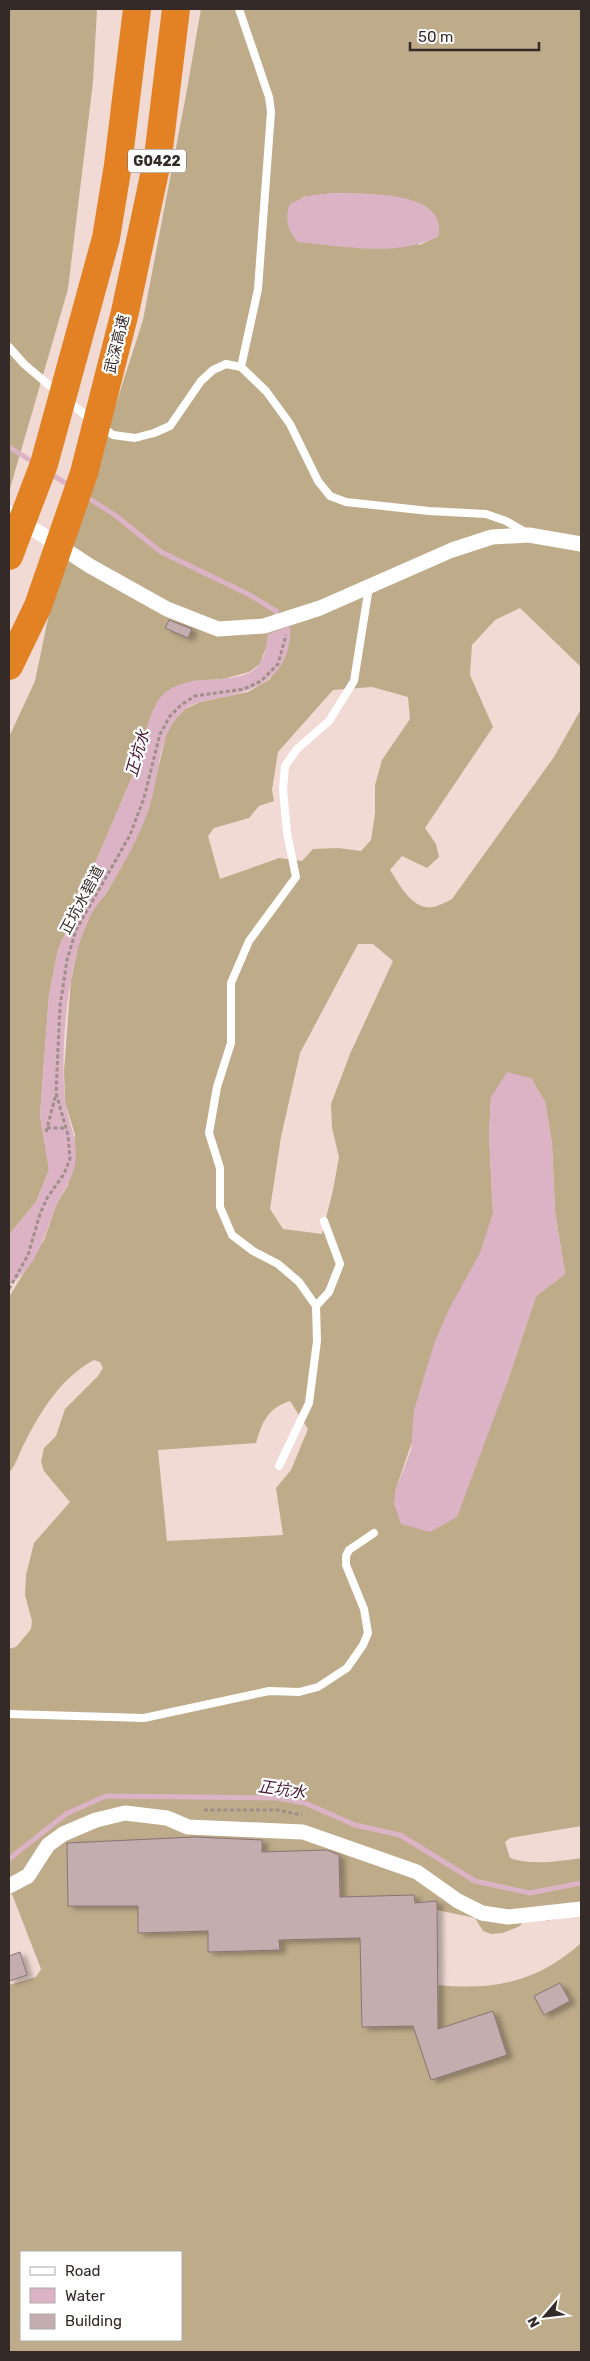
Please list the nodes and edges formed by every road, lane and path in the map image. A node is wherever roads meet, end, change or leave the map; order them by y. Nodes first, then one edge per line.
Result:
1 (126, 9) edge
2 (137, 9) edge
3 (176, 9) edge
4 (239, 9) edge
5 (129, 81) junction
6 (9, 347) edge
7 (241, 367) junction
8 (9, 513) edge
9 (529, 535) junction
10 (581, 544) edge
11 (9, 556) edge
12 (369, 587) junction
13 (287, 619) junction
14 (9, 666) edge
15 (56, 1093) junction
16 (66, 1128) junction
17 (324, 1220) dead end
18 (9, 1289) edge
19 (316, 1306) junction
20 (279, 1466) dead end
21 (374, 1533) dead end
22 (9, 1714) edge
23 (9, 1886) edge
24 (581, 1909) edge

1 - 5 highway
2 - 5 highway, G0422
3 - 14 highway, 武深高速 / G0422
4 - 7 lane
5 - 11 highway, G0422
6 - 7 lane
7 - 9 lane
8 - 13 street
9 - 10 street
9 - 12 street
12 - 13 street
12 - 19 lane
13 - 15 path, 正坑水碧道
15 - 16 path, 正坑水碧道
15 - 16 path
16 - 18 path, 正坑水碧道
17 - 19 lane
19 - 20 lane
21 - 22 lane
23 - 24 street

